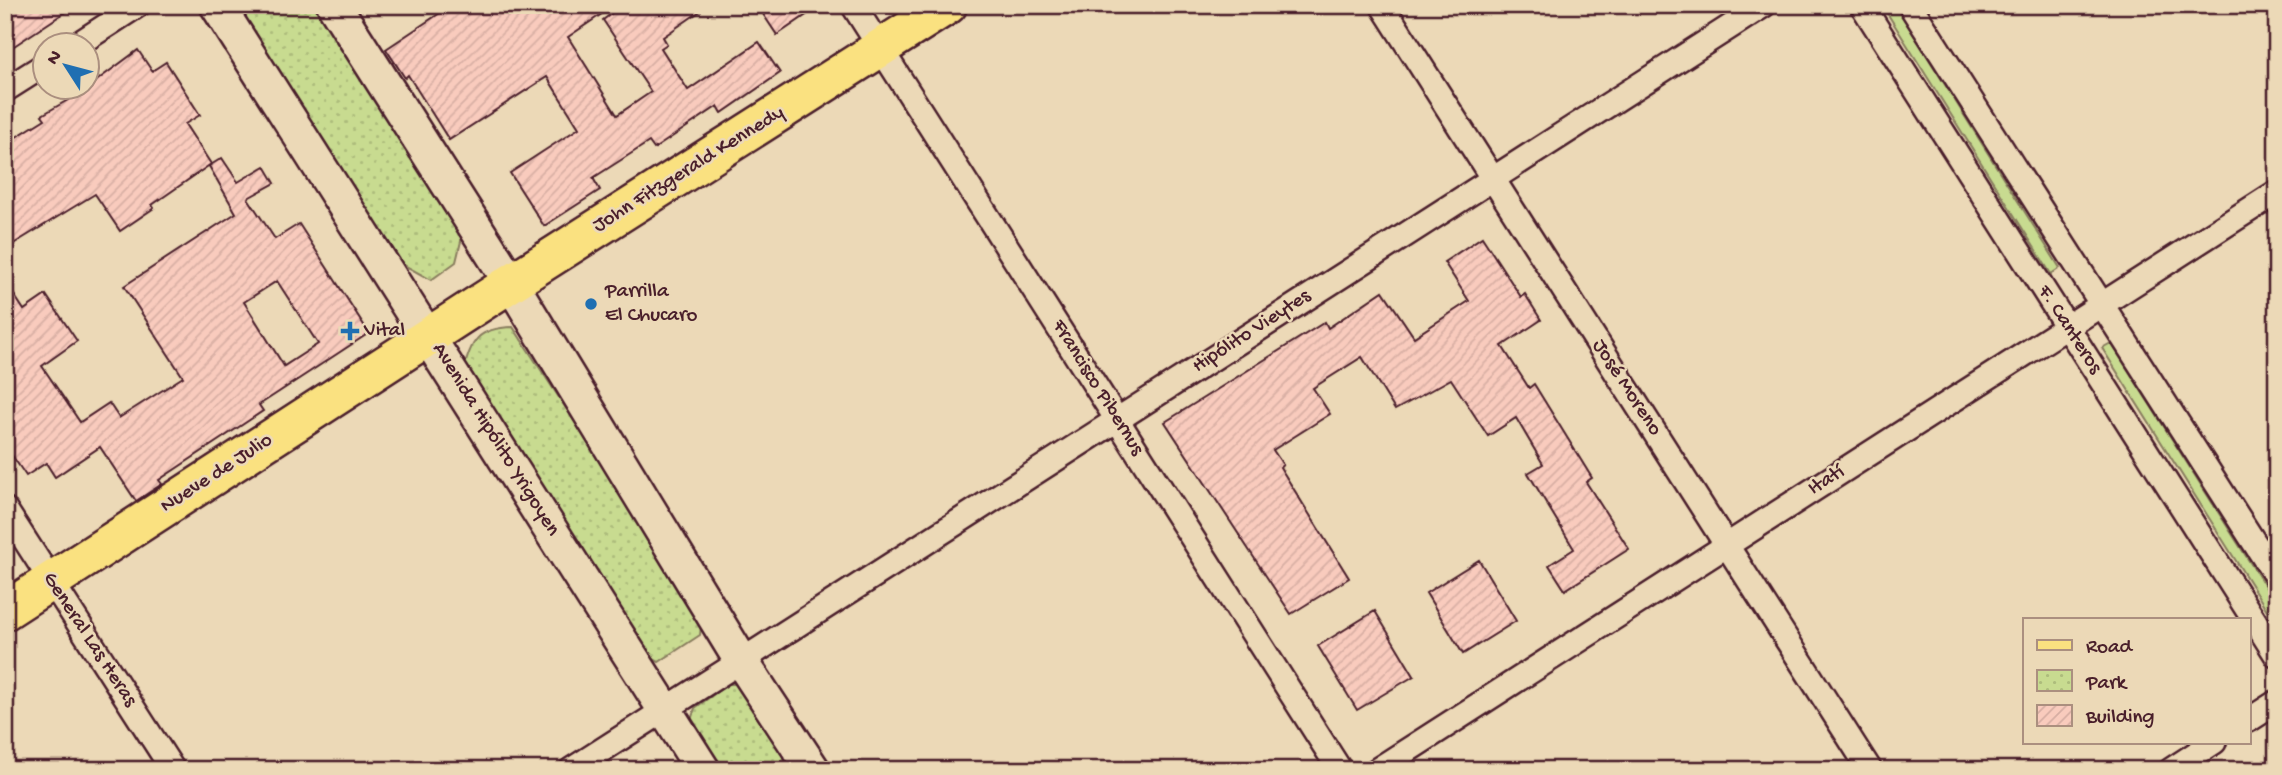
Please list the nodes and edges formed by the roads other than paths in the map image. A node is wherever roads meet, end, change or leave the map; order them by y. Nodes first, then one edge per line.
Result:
1 (138, 5) edge
2 (217, 5) edge
3 (334, 5) edge
4 (853, 5) edge
5 (948, 5) edge
6 (1382, 5) edge
7 (1764, 5) edge
8 (1862, 5) edge
9 (1910, 5) edge
10 (97, 32) edge
11 (881, 48) junction
12 (32, 73) edge
13 (5, 90) edge
14 (1493, 178) junction
15 (2277, 192) edge
16 (511, 283) junction
17 (2102, 304) junction
18 (2067, 327) junction
19 (430, 336) junction
20 (1116, 418) junction
21 (5, 509) edge
22 (1727, 545) junction
23 (2277, 578) edge
24 (51, 581) junction
25 (5, 611) edge
26 (2277, 656) edge
27 (740, 659) junction
28 (2277, 702) edge
29 (664, 709) junction
30 (2250, 719) edge
31 (2211, 744) edge
32 (173, 770) edge
33 (570, 770) edge
34 (703, 770) edge
35 (813, 770) edge
36 (1340, 770) edge
37 (1377, 770) edge
38 (1870, 770) edge
39 (2171, 770) edge

1 - 10 street
2 - 19 main road, Avenida Hipólito Yrigoyen
3 - 16 main road
4 - 11 street, Francisco Pibernus
5 - 11 main road, John Fitzgerald Kennedy
6 - 14 street, José Moreno
7 - 14 street, Hipólito Vieytes
8 - 18 street, F. Canteros
9 - 17 street, F. Canteros
11 - 16 main road, John Fitzgerald Kennedy
11 - 20 street, Francisco Pibernus
12 - 13 street
14 - 20 street, Hipólito Vieytes
14 - 22 street, José Moreno
15 - 17 street, Itatí
16 - 19 main road, John Fitzgerald Kennedy
16 - 27 main road
17 - 18 street, Itatí
17 - 23 street, F. Canteros
18 - 22 street, Itatí
18 - 26 street, F. Canteros
19 - 24 main road, Nueve de Julio
19 - 29 main road, Avenida Hipólito Yrigoyen
20 - 27 street, Hipólito Vieytes
20 - 36 street, Francisco Pibernus
21 - 24 street, General Las Heras
22 - 37 street, Itatí
22 - 38 street, José Moreno
24 - 25 main road, Nueve de Julio
24 - 32 street, General Las Heras
27 - 29 street, Hipólito Vieytes
27 - 35 main road
28 - 30 street
29 - 33 street, Hipólito Vieytes
29 - 34 main road, Avenida Hipólito Yrigoyen
31 - 39 street

